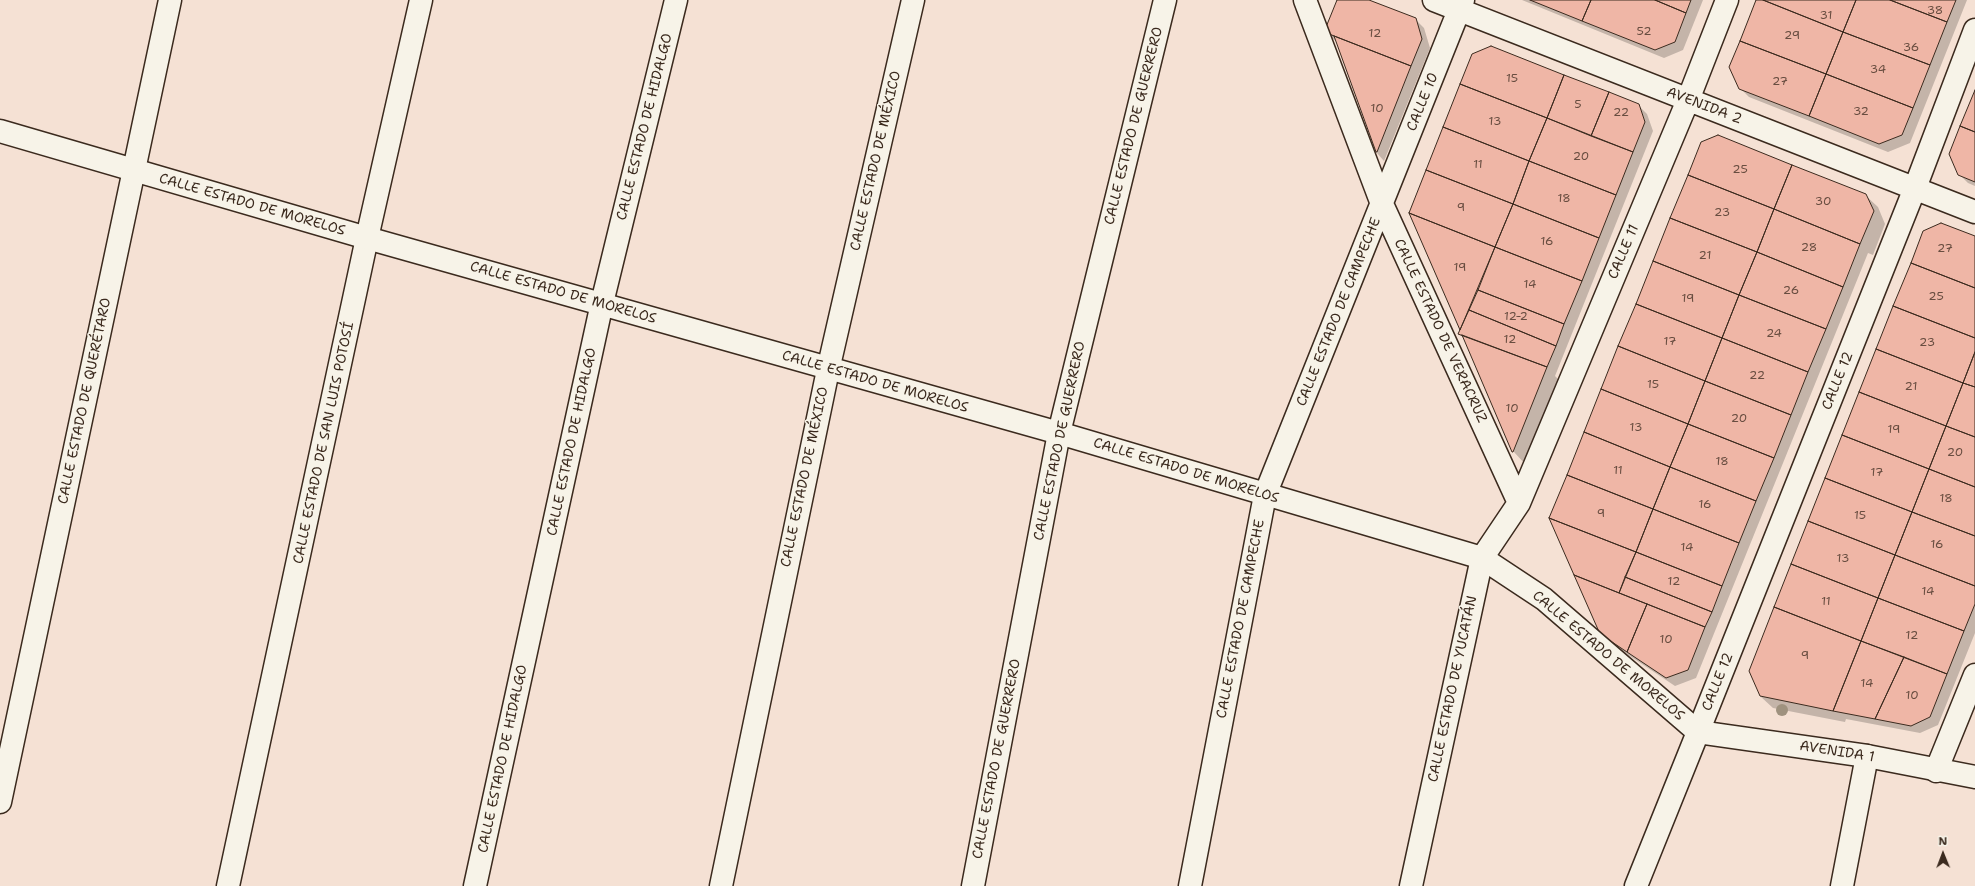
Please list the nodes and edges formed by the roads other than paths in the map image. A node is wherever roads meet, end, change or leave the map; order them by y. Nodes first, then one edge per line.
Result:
1 (170, 0) edge
2 (421, 0) edge
3 (676, 0) edge
4 (913, 0) edge
5 (1165, 0) edge
6 (1305, 0) edge
7 (1434, 0) edge
8 (1727, 0) edge
9 (1461, 5) edge
10 (1975, 30) edge
11 (1688, 100) junction
12 (0, 131) edge
13 (134, 170) junction
14 (1915, 188) junction
15 (1382, 204) junction
16 (1975, 212) edge
17 (368, 238) junction
18 (602, 303) junction
19 (828, 370) junction
20 (1059, 434) junction
21 (1266, 495) junction
22 (1519, 503) junction
23 (1482, 558) junction
24 (1975, 675) edge
25 (1698, 732) junction
26 (1868, 756) junction
27 (1936, 771) junction
28 (1975, 777) edge
29 (0, 802) edge
30 (228, 886) edge
31 (475, 886) edge
32 (721, 886) edge
33 (973, 886) edge
34 (1190, 886) edge
35 (1411, 886) edge
36 (1636, 886) edge
37 (1842, 886) edge

1 - 13 street, CALLE ESTADO DE QUERÉTARO
2 - 17 street, CALLE ESTADO DE SAN LUIS POTOSÍ
3 - 18 street, CALLE ESTADO DE HIDALGO
4 - 19 street, CALLE ESTADO DE MÉXICO
5 - 20 street, CALLE ESTADO DE GUERRERO
6 - 15 street, CALLE ESTADO DE VERACRUZ
7 - 9 street, AVENIDA 2
8 - 11 street, CALLE 11
9 - 11 street, AVENIDA 2
9 - 15 street, CALLE 10
10 - 14 street, CALLE 12
11 - 14 street, AVENIDA 2
11 - 22 street, CALLE 11
12 - 13 street, CALLE ESTADO DE MORELOS
13 - 17 street, CALLE ESTADO DE MORELOS
13 - 29 street, CALLE ESTADO DE QUERÉTARO
14 - 16 street, AVENIDA 2
14 - 25 street, CALLE 12
15 - 21 street, CALLE ESTADO DE CAMPECHE
15 - 22 street, CALLE ESTADO DE VERACRUZ
17 - 18 street, CALLE ESTADO DE MORELOS
17 - 30 street, CALLE ESTADO DE SAN LUIS POTOSÍ
18 - 19 street, CALLE ESTADO DE MORELOS
18 - 31 street, CALLE ESTADO DE HIDALGO
19 - 20 street, CALLE ESTADO DE MORELOS
19 - 32 street, CALLE ESTADO DE MÉXICO
20 - 21 street, CALLE ESTADO DE MORELOS
20 - 33 street, CALLE ESTADO DE GUERRERO
21 - 23 street, CALLE ESTADO DE MORELOS
21 - 34 street, CALLE ESTADO DE CAMPECHE
22 - 23 street, CALLE ESTADO DE YUCATÁN
23 - 25 street, CALLE ESTADO DE MORELOS
23 - 35 street, CALLE ESTADO DE YUCATÁN
24 - 27 street
25 - 26 street, AVENIDA 1
25 - 36 street
26 - 27 street, AVENIDA 1
26 - 37 street
27 - 28 street, AVENIDA 1

